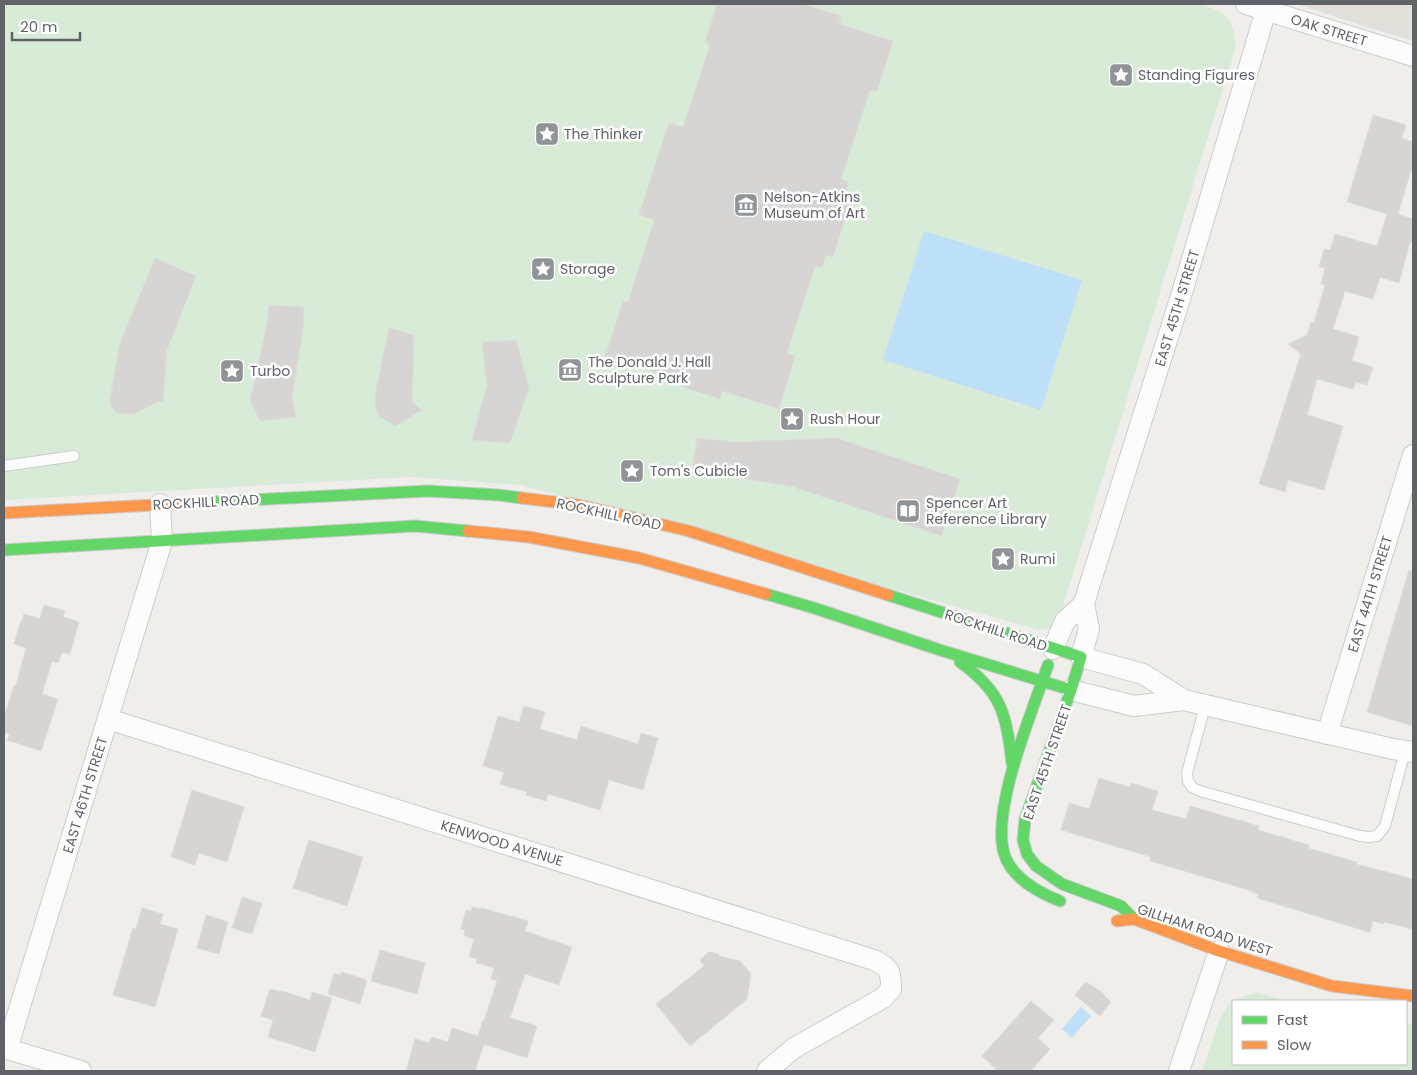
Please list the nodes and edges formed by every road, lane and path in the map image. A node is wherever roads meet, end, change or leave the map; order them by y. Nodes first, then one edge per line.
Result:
1 (1246, 4) edge
2 (1266, 10) junction
3 (1413, 56) edge
4 (1413, 455) edge
5 (74, 456) dead end
6 (4, 466) edge
7 (160, 504) junction
8 (4, 513) edge
9 (162, 541) junction
10 (4, 550) edge
11 (1084, 604) junction
12 (1053, 648) junction
13 (940, 650) junction
14 (1081, 657) junction
15 (1043, 682) junction
16 (1071, 690) junction
17 (1184, 700) junction
18 (1205, 706) junction
19 (108, 719) junction
20 (1327, 734) junction
21 (1409, 751) edge
22 (1013, 769) junction
23 (1073, 906) dead end
24 (1107, 918) dead end
25 (1134, 919) junction
26 (1219, 951) junction
27 (1413, 996) edge
28 (5, 1048) edge
29 (81, 1071) edge
30 (767, 1071) edge
31 (1179, 1071) edge

1 - 2 street, OAK STREET
2 - 3 street, OAK STREET
2 - 11 street, EAST 45TH STREET
4 - 20 street, EAST 44TH STREET
5 - 6 lane
7 - 8 main road, ROCKHILL ROAD
7 - 9 street, EAST 46TH STREET
7 - 12 main road, ROCKHILL ROAD
9 - 10 main road, ROCKHILL ROAD
9 - 13 main road, ROCKHILL ROAD
9 - 19 street, EAST 46TH STREET
11 - 12 street
11 - 14 street, EAST 45TH STREET
12 - 14 main road, ROCKHILL ROAD
12 - 15 main road
13 - 15 main road, ROCKHILL ROAD
13 - 22 main road
14 - 16 main road, EAST 45TH STREET
14 - 17 street, ROCKHILL ROAD
15 - 16 main road, ROCKHILL ROAD
15 - 22 main road
16 - 17 street, ROCKHILL ROAD
16 - 25 main road, EAST 45TH STREET
17 - 18 street, ROCKHILL ROAD
18 - 20 street, ROCKHILL ROAD
18 - 21 lane
19 - 28 street, EAST 46TH STREET
19 - 30 street, KENWOOD AVENUE
20 - 21 street, ROCKHILL ROAD
22 - 23 main road
24 - 25 main road, GILLHAM ROAD WEST
25 - 26 main road, GILLHAM ROAD WEST
26 - 27 main road, GILLHAM ROAD WEST
26 - 31 street
28 - 29 street

